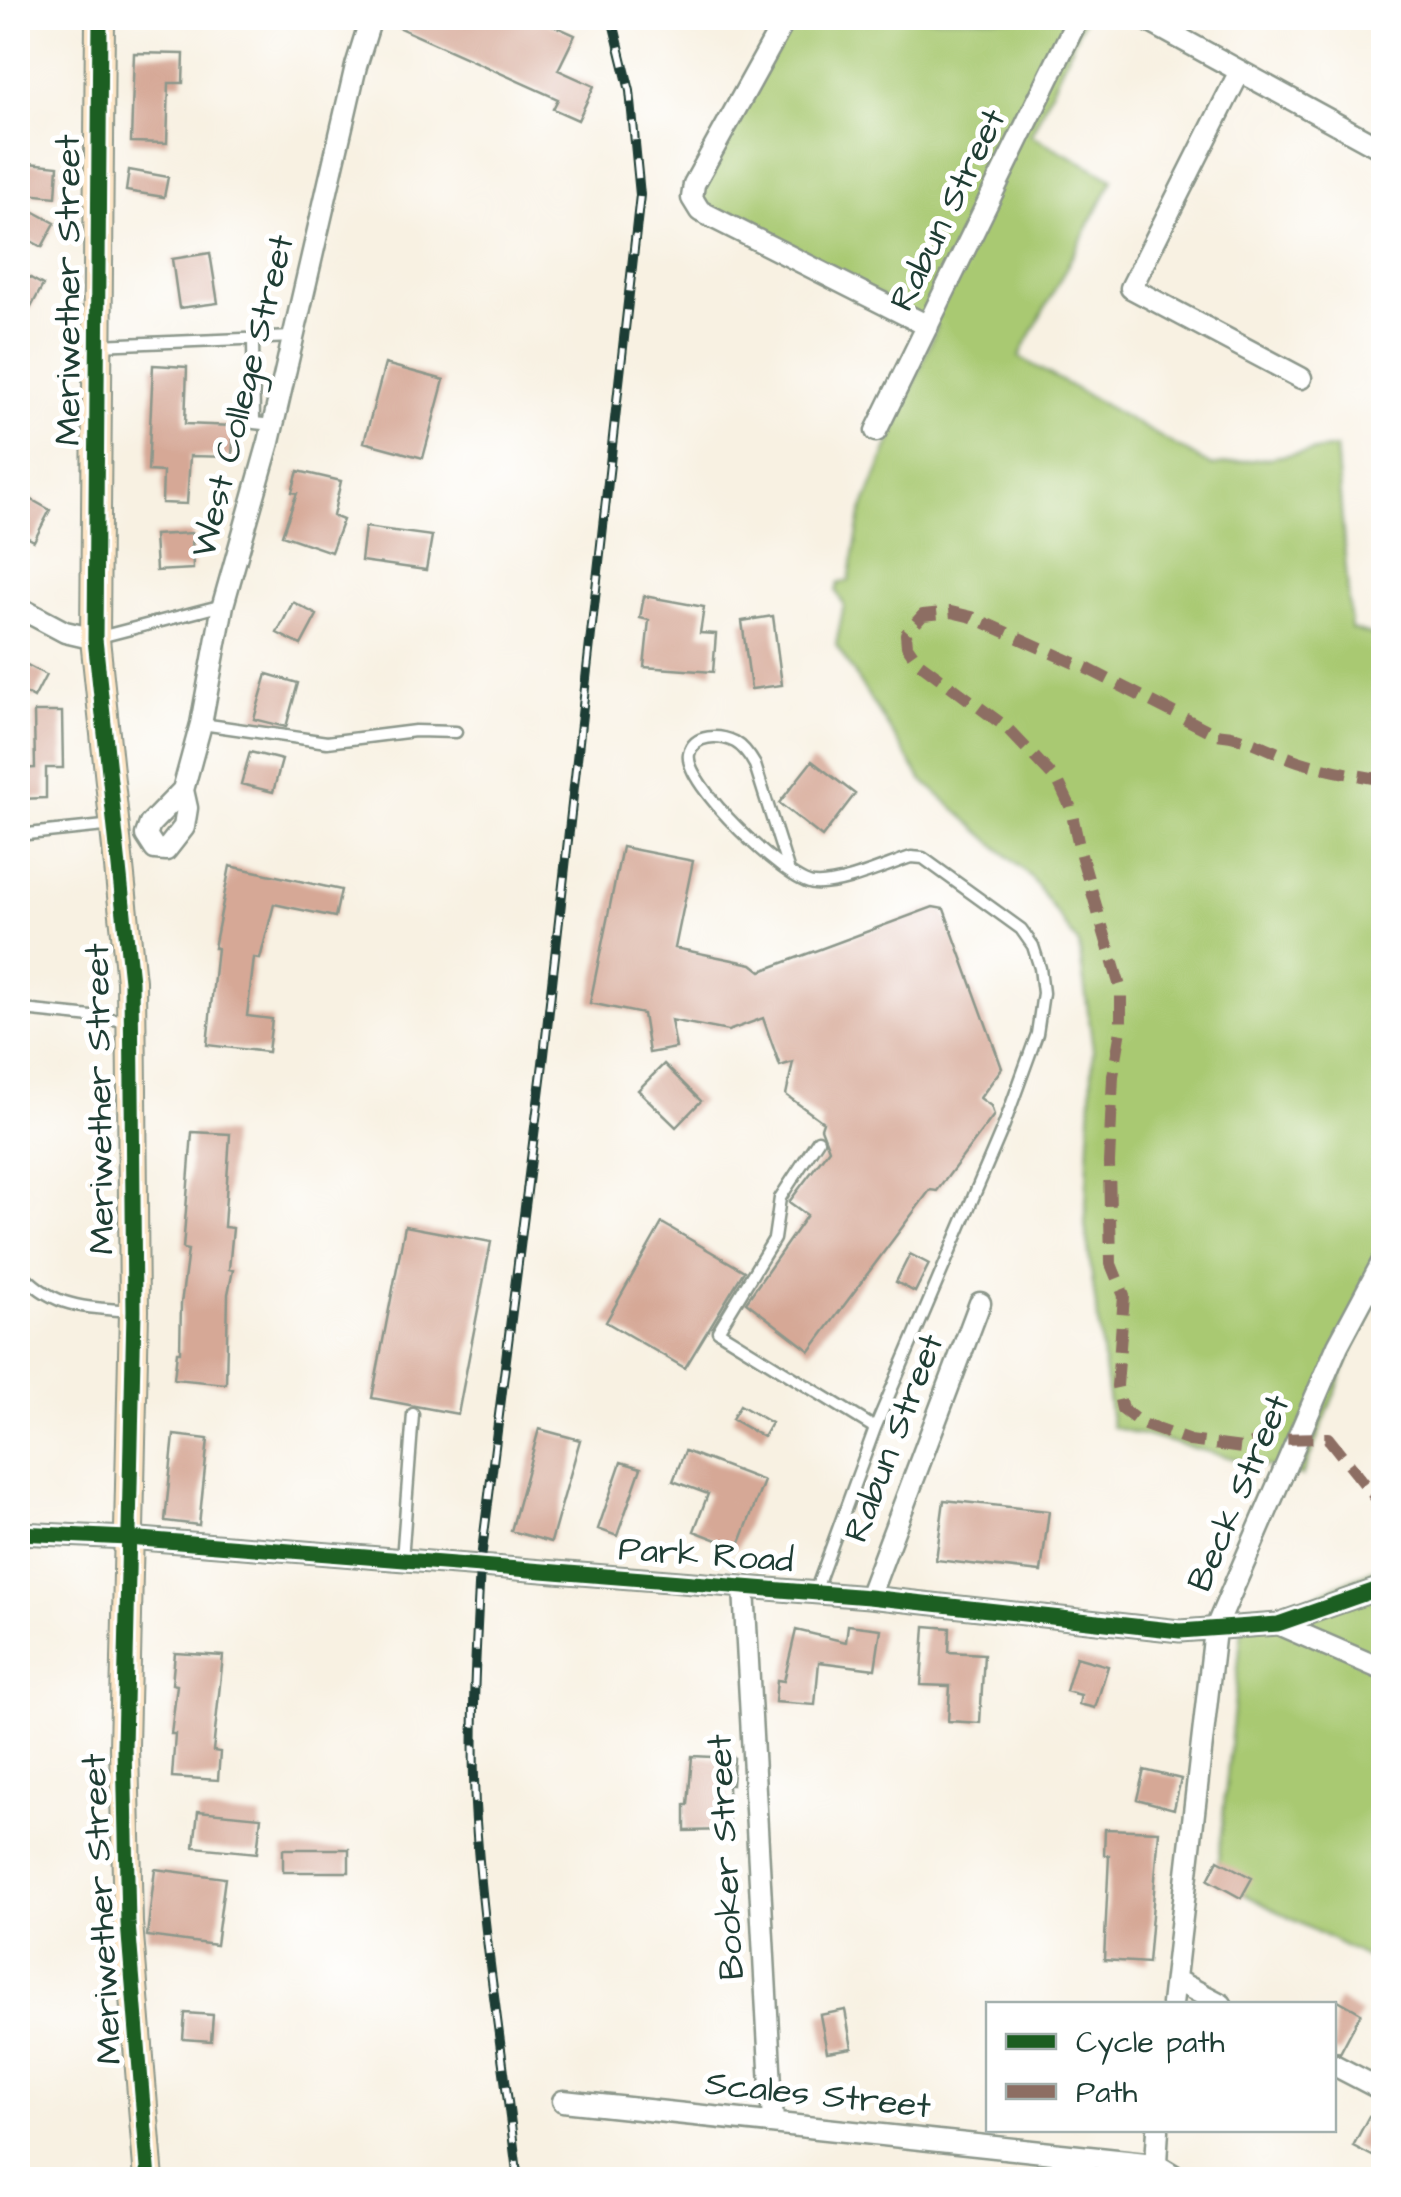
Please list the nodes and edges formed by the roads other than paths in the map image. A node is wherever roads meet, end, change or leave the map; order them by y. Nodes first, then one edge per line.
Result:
1 (100, 18) edge
2 (371, 18) edge
3 (786, 18) edge
4 (1078, 18) edge
5 (1143, 18) edge
6 (1240, 71) junction
7 (1384, 150) edge
8 (928, 326) junction
9 (294, 337) junction
10 (253, 338) junction
11 (98, 344) junction
12 (1301, 378) dead end
13 (273, 425) junction
14 (876, 431) dead end
15 (224, 605) junction
16 (18, 607) edge
17 (95, 639) junction
18 (201, 724) junction
19 (456, 732) dead end
20 (183, 790) dead end
21 (115, 825) junction
22 (18, 835) edge
23 (789, 872) junction
24 (18, 992) edge
25 (23, 1010) junction
26 (132, 1021) junction
27 (18, 1024) edge
28 (818, 1140) dead end
29 (1384, 1259) edge
30 (18, 1269) edge
31 (980, 1303) dead end
32 (134, 1311) junction
33 (413, 1414) dead end
34 (875, 1428) junction
35 (18, 1533) edge
36 (128, 1538) junction
37 (402, 1561) junction
38 (1384, 1587) edge
39 (744, 1588) junction
40 (815, 1593) junction
41 (869, 1596) junction
42 (1278, 1624) junction
43 (1215, 1630) junction
44 (1384, 1670) edge
45 (1175, 1980) junction
46 (1172, 2002) edge
47 (1216, 2002) edge
48 (1336, 2066) edge
49 (1384, 2091) edge
50 (563, 2101) dead end
51 (774, 2122) junction
52 (1158, 2132) edge
53 (1155, 2172) edge
54 (148, 2180) edge
55 (1181, 2180) edge

1 - 11 street, Meriwether Street
2 - 9 street, West College Street
3 - 8 street
4 - 8 street, Rabun Street
5 - 6 street
6 - 7 street
6 - 12 street
8 - 14 street, Rabun Street
9 - 10 lane
9 - 13 street, West College Street
10 - 11 lane
10 - 13 lane
11 - 17 street, Meriwether Street
13 - 15 street, West College Street
15 - 17 lane
15 - 18 street, West College Street
16 - 17 street
17 - 21 street, Meriwether Street
18 - 19 lane
18 - 20 street, West College Street
21 - 22 lane
21 - 26 street, Meriwether Street
23 - 23 lane
23 - 34 lane
24 - 25 lane
25 - 26 lane
25 - 27 lane
26 - 32 street, Meriwether Street
28 - 34 lane
29 - 43 street, Beck Street
30 - 32 lane
31 - 41 street, Rabun Street
32 - 36 street, Meriwether Street
33 - 37 lane
34 - 40 lane
35 - 36 street, Park Road
36 - 37 street, Park Road
36 - 54 street, Meriwether Street
37 - 39 street, Park Road
38 - 42 street, Park Road
39 - 40 street, Park Road
39 - 51 street, Booker Street
40 - 41 street, Park Road
41 - 43 street, Park Road
42 - 43 street, Park Road
42 - 44 street
43 - 45 street, Beck Street
45 - 46 street, Beck Street
45 - 47 street
48 - 49 street
50 - 51 street, Scales Street
51 - 53 street, Scales Street
52 - 53 street
53 - 55 street, Scales Street

